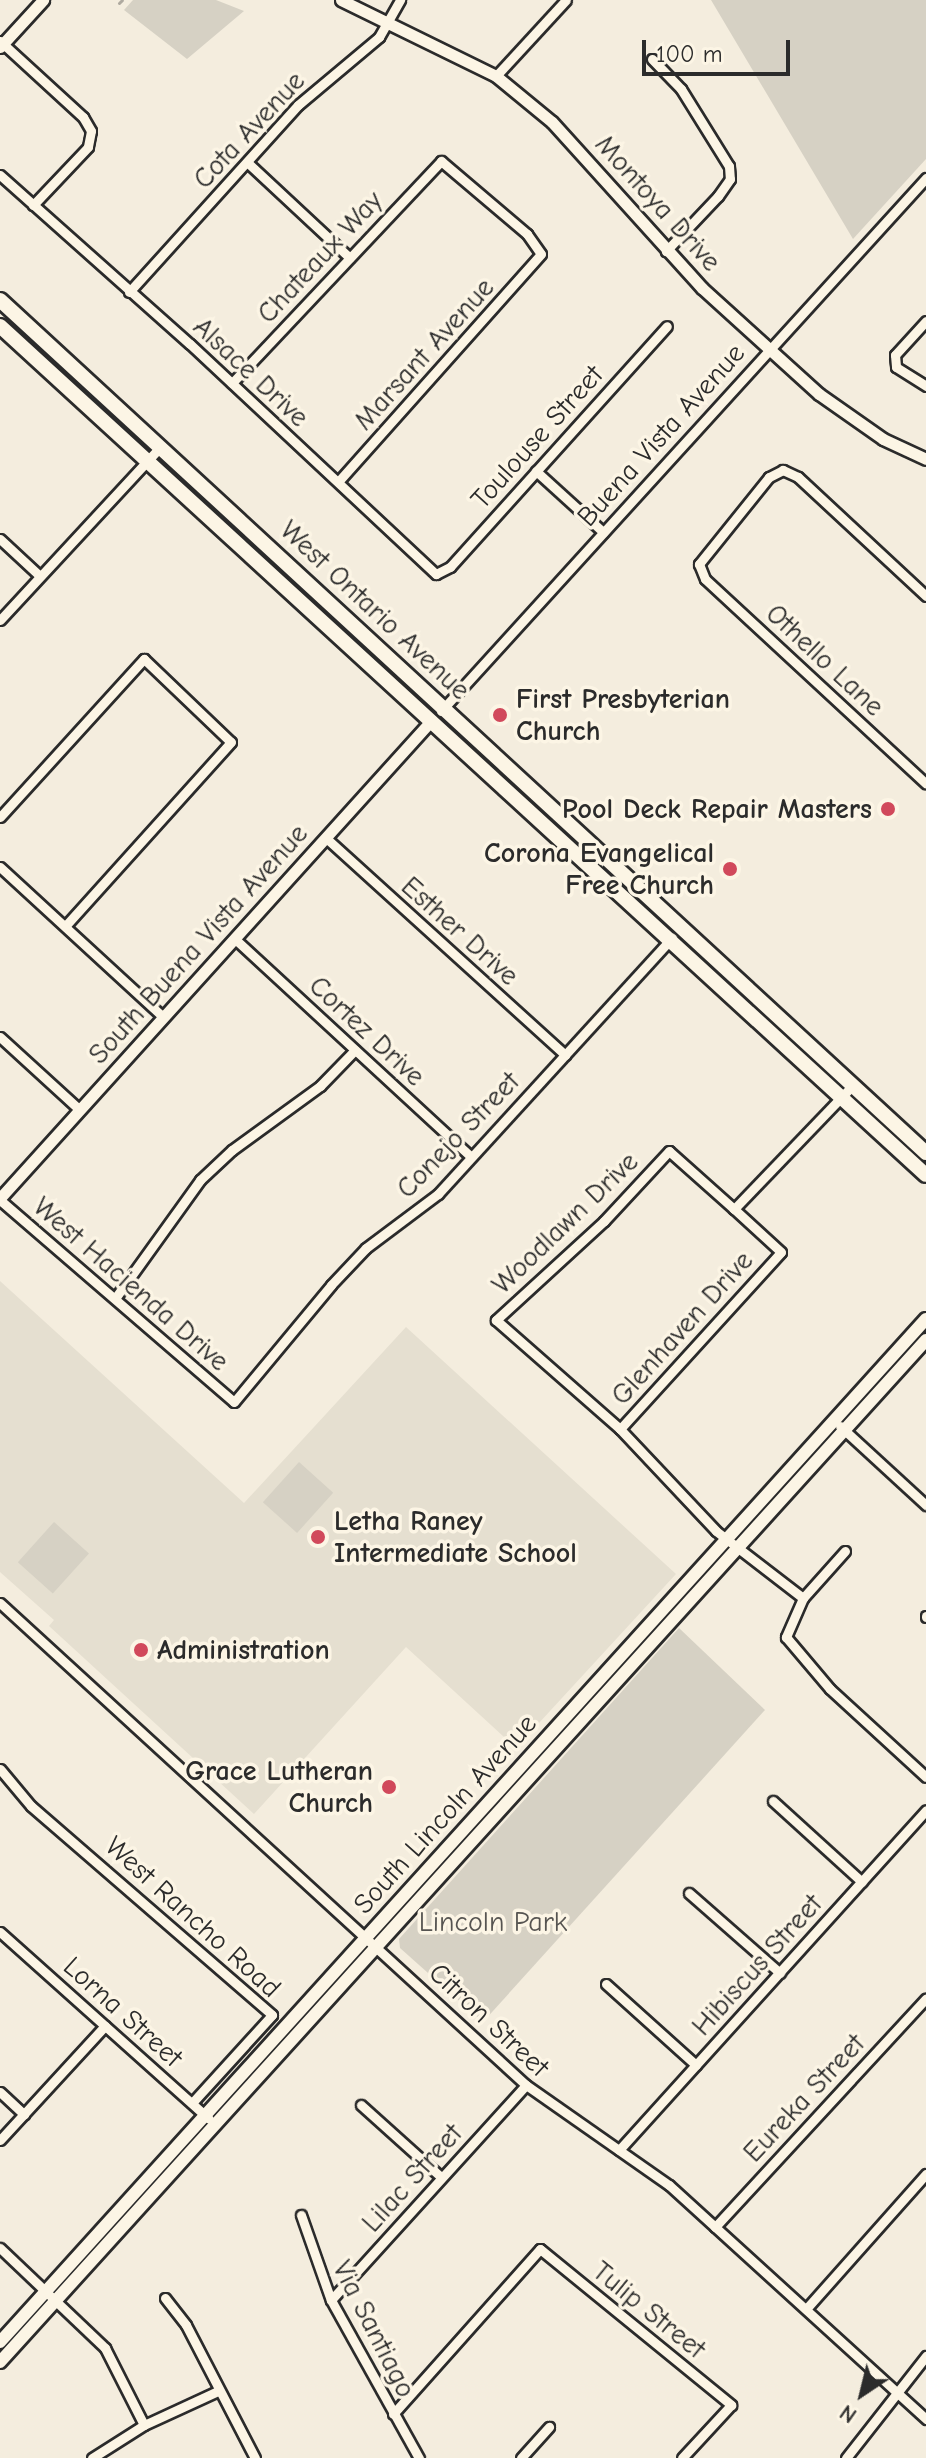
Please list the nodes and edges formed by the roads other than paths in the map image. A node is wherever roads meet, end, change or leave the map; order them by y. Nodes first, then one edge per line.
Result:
1 (43, 0) edge
2 (341, 0) edge
3 (400, 0) edge
4 (566, 0) edge
5 (388, 22) junction
6 (1, 44) edge
7 (652, 59) dead end
8 (496, 76) junction
9 (441, 161) joint
10 (248, 163) junction
11 (0, 175) edge
12 (926, 178) edge
13 (33, 205) junction
14 (666, 251) junction
15 (350, 258) junction
16 (129, 292) junction
17 (0, 300) edge
18 (926, 321) edge
19 (0, 326) edge
20 (667, 326) dead end
21 (769, 350) junction
22 (232, 383) junction
23 (926, 386) edge
24 (161, 446) junction
25 (926, 459) edge
26 (148, 460) junction
27 (536, 471) junction
28 (338, 482) junction
29 (603, 532) junction
30 (0, 539) edge
31 (436, 574) joint
32 (40, 576) junction
33 (926, 596) edge
34 (0, 620) edge
35 (442, 710) junction
36 (430, 722) junction
37 (926, 784) edge
38 (0, 817) edge
39 (326, 838) junction
40 (0, 867) edge
41 (66, 925) junction
42 (674, 935) junction
43 (235, 939) junction
44 (163, 1017) junction
45 (0, 1037) edge
46 (355, 1050) junction
47 (565, 1055) junction
48 (852, 1086) junction
49 (840, 1099) junction
50 (80, 1110) junction
51 (926, 1153) edge
52 (470, 1156) junction
53 (926, 1175) edge
54 (0, 1199) edge
55 (734, 1209) junction
56 (116, 1297) junction
57 (926, 1319) edge
58 (926, 1340) edge
59 (234, 1402) joint
60 (834, 1421) junction
61 (620, 1429) junction
62 (845, 1430) junction
63 (926, 1505) edge
64 (732, 1544) junction
65 (845, 1551) dead end
66 (803, 1598) junction
67 (0, 1603) edge
68 (0, 1769) edge
69 (926, 1777) edge
70 (773, 1801) dead end
71 (926, 1810) edge
72 (862, 1882) junction
73 (689, 1893) dead end
74 (0, 1932) edge
75 (367, 1937) junction
76 (377, 1947) junction
77 (780, 1973) junction
78 (606, 1984) dead end
79 (926, 1998) edge
80 (105, 2026) junction
81 (696, 2065) junction
82 (526, 2085) junction
83 (0, 2092) edge
84 (192, 2103) junction
85 (361, 2105) dead end
86 (24, 2114) junction
87 (205, 2115) junction
88 (216, 2125) junction
89 (0, 2140) edge
90 (619, 2150) junction
91 (926, 2174) edge
92 (441, 2177) junction
93 (301, 2215) dead end
94 (715, 2227) junction
95 (0, 2248) edge
96 (51, 2296) junction
97 (165, 2298) dead end
98 (331, 2300) junction
99 (806, 2309) junction
100 (0, 2342) edge
101 (926, 2356) edge
102 (0, 2362) edge
103 (218, 2391) junction
104 (897, 2392) junction
105 (393, 2414) junction
106 (926, 2419) edge
107 (144, 2425) junction
108 (549, 2427) dead end
109 (92, 2458) edge
110 (255, 2458) edge
111 (419, 2458) edge
112 (521, 2458) edge
113 (682, 2458) edge
114 (846, 2458) edge

1 - 6 street
2 - 5 street, Montoya Drive
3 - 5 street, Cota Avenue
4 - 8 street
5 - 8 street, Montoya Drive
5 - 10 street, Cota Avenue
6 - 13 street
7 - 14 street
8 - 14 street, Montoya Drive
9 - 15 street, Chateaux Way
9 - 28 street, Marsant Avenue
10 - 15 street
10 - 16 street, Cota Avenue
11 - 13 street, Alsace Drive
12 - 21 street, Buena Vista Avenue
13 - 16 street, Alsace Drive
14 - 21 street, Montoya Drive
15 - 22 street, Chateaux Way
16 - 22 street, Alsace Drive
17 - 24 main road, West Ontario Avenue
18 - 23 street
19 - 26 main road, West Ontario Avenue
20 - 27 street, Toulouse Street
21 - 25 street, Montoya Drive
21 - 29 street, Buena Vista Avenue
22 - 28 street, Alsace Drive
24 - 26 street
24 - 35 main road, West Ontario Avenue
26 - 32 street
26 - 36 main road, West Ontario Avenue
27 - 29 street
27 - 31 street, Toulouse Street
28 - 31 street, Alsace Drive
29 - 35 street, Buena Vista Avenue
30 - 32 street
32 - 34 street
33 - 37 street, Othello Lane
35 - 36 street, Buena Vista Avenue
35 - 42 main road, West Ontario Avenue
36 - 39 street, South Buena Vista Avenue
36 - 42 main road, West Ontario Avenue
38 - 41 street
39 - 43 street, South Buena Vista Avenue
39 - 47 street, Esther Drive
40 - 41 street
41 - 44 street
42 - 47 street, Conejo Street
42 - 48 main road, West Ontario Avenue
42 - 49 main road, West Ontario Avenue
43 - 44 street, South Buena Vista Avenue
43 - 46 street, Cortez Drive
44 - 50 street, South Buena Vista Avenue
45 - 50 street
46 - 52 street, Cortez Drive
46 - 56 street
47 - 52 street, Conejo Street
48 - 49 street, Glenhaven Drive
48 - 51 main road, West Ontario Avenue
49 - 53 main road, West Ontario Avenue
49 - 55 street, Glenhaven Drive
50 - 54 street, South Buena Vista Avenue
52 - 59 street, Conejo Street
54 - 56 street, West Hacienda Drive
55 - 61 street, Glenhaven Drive
55 - 61 street, Woodlawn Drive
56 - 59 street, West Hacienda Drive
57 - 60 main road, South Lincoln Avenue
58 - 62 main road, South Lincoln Avenue
60 - 62 street
60 - 64 main road, South Lincoln Avenue
61 - 64 street
62 - 63 street
62 - 64 main road, South Lincoln Avenue
64 - 66 street
64 - 75 main road, South Lincoln Avenue
64 - 76 main road, South Lincoln Avenue
65 - 66 street
66 - 69 street
67 - 75 street, Citron Street
68 - 84 street, West Rancho Road
70 - 72 street
71 - 72 street, Hibiscus Street
72 - 77 street, Hibiscus Street
73 - 77 street
74 - 80 street, Lorna Street
75 - 76 street, Citron Street
75 - 87 main road, South Lincoln Avenue
76 - 82 street, Citron Street
76 - 88 main road, South Lincoln Avenue
77 - 81 street, Hibiscus Street
78 - 81 street
79 - 94 street, Eureka Street
80 - 84 street, Lorna Street
80 - 86 street
81 - 90 street, Hibiscus Street
82 - 90 street, Citron Street
82 - 92 street, Lilac Street
83 - 86 street
84 - 87 street, Lorna Street
85 - 92 street
86 - 89 street
87 - 88 street, Lorna Street
87 - 96 main road, South Lincoln Avenue
88 - 96 main road, South Lincoln Avenue
90 - 94 street, Citron Street
91 - 99 street
92 - 98 street, Lilac Street
93 - 98 street, Via Santiago
94 - 99 street, Citron Street
95 - 96 street
96 - 100 main road, South Lincoln Avenue
96 - 102 main road, South Lincoln Avenue
96 - 107 street
97 - 103 street
98 - 105 street, Via Santiago
99 - 104 street, Citron Street
101 - 104 street
103 - 107 street
103 - 110 street
104 - 106 street, Citron Street
104 - 114 street
105 - 111 street, Via Santiago
105 - 113 street, Tulip Street
107 - 109 street
108 - 112 street

